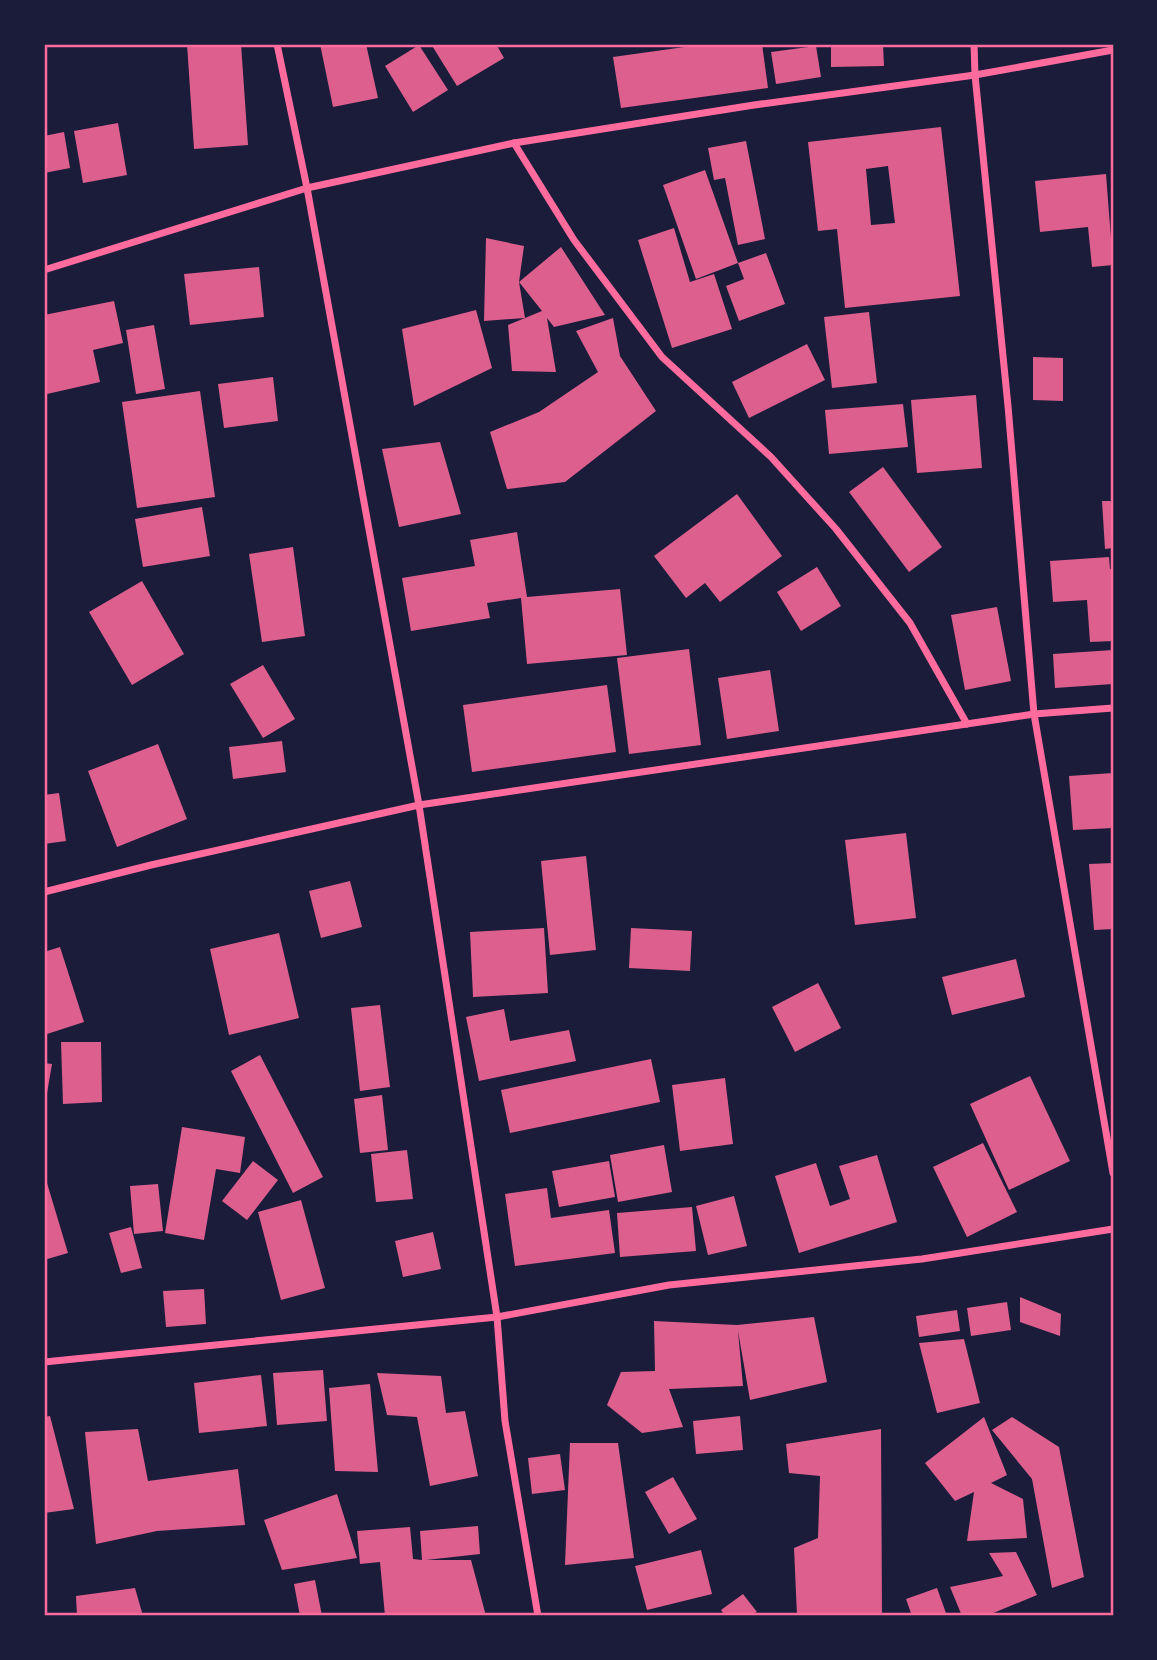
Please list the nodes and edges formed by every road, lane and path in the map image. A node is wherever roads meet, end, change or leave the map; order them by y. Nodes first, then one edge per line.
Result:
1 (277, 44) edge
2 (974, 44) edge
3 (1113, 50) edge
4 (975, 75) junction
5 (514, 143) junction
6 (307, 188) junction
7 (44, 270) edge
8 (1113, 708) edge
9 (1034, 714) junction
10 (967, 724) junction
11 (418, 805) junction
12 (44, 892) edge
13 (1113, 1173) edge
14 (1113, 1229) edge
15 (497, 1317) junction
16 (44, 1362) edge
17 (538, 1616) edge

1 - 6 street
2 - 4 street
3 - 4 street
4 - 5 street
4 - 9 street
5 - 6 street
5 - 10 street
6 - 7 street
6 - 11 street
8 - 9 street
9 - 10 street
9 - 13 street
10 - 11 street
11 - 12 street
11 - 15 street
14 - 15 street
15 - 16 street
15 - 17 street

